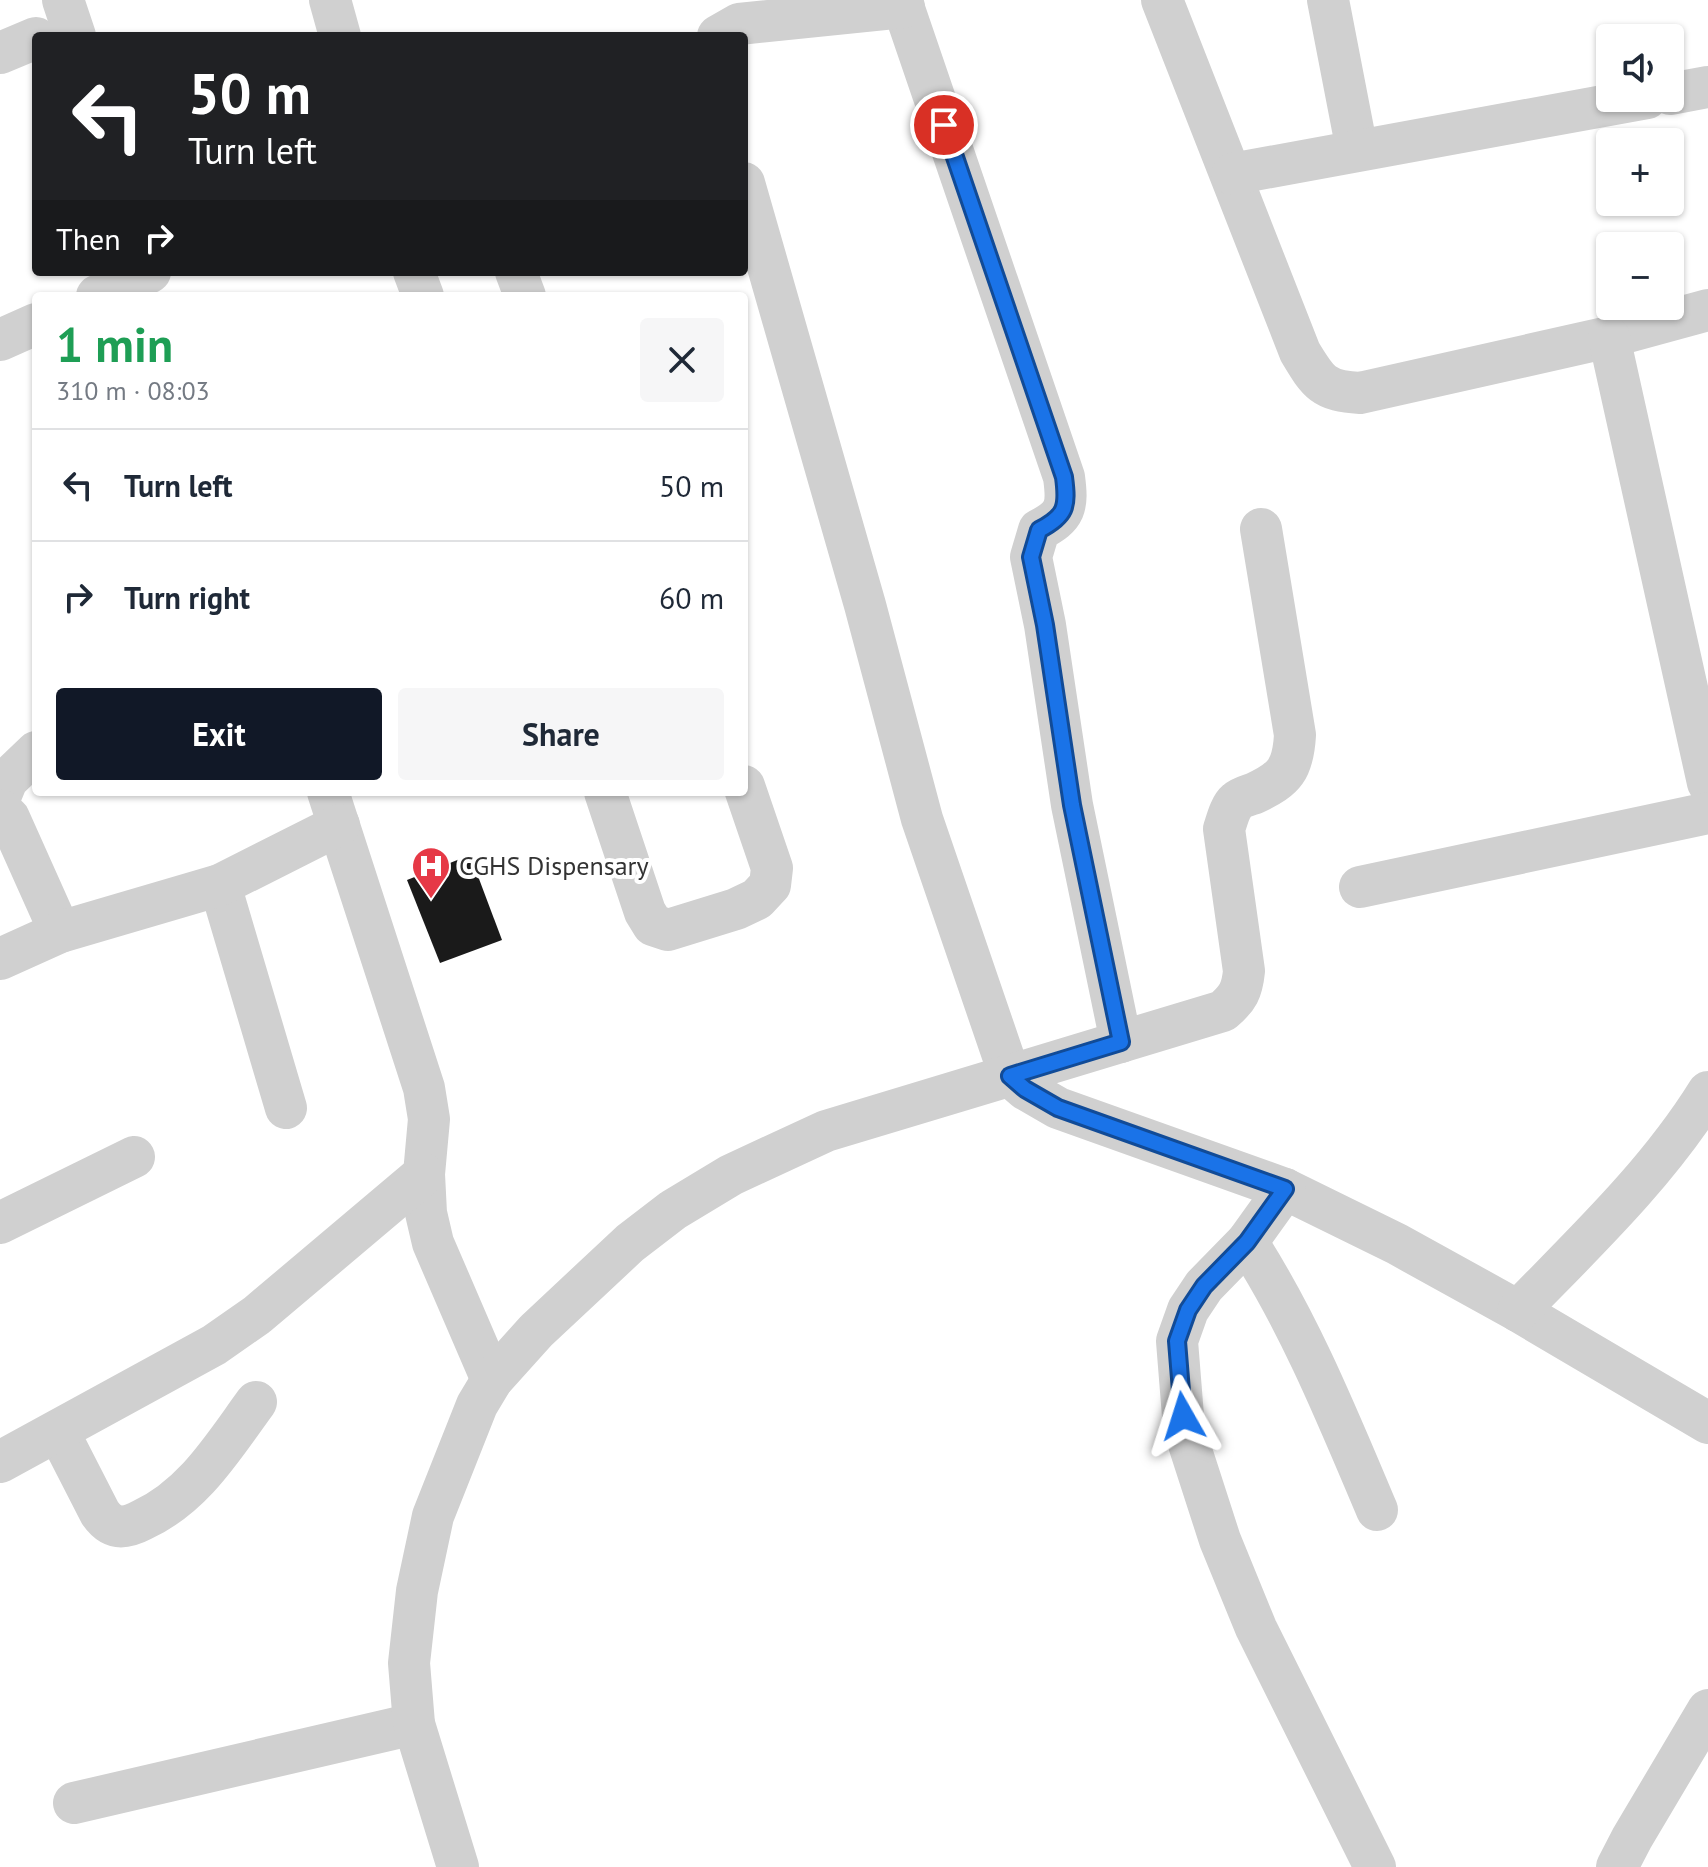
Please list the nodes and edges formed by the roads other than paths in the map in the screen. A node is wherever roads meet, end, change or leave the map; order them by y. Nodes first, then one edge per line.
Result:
1 (330, 0) edge
2 (1162, 0) edge
3 (1328, 0) edge
4 (903, 4) edge
5 (339, 32) edge
6 (725, 32) edge
7 (32, 38) edge
8 (0, 53) edge
9 (1708, 87) edge
10 (1684, 91) edge
11 (1596, 107) edge
12 (1357, 150) junction
13 (1232, 174) junction
14 (748, 197) edge
15 (143, 276) edge
16 (106, 292) edge
17 (1708, 310) edge
18 (32, 326) edge
19 (1609, 337) junction
20 (0, 340) edge
21 (1261, 529) dead end
22 (32, 756) edge
23 (1708, 783) edge
24 (606, 796) edge
25 (747, 796) edge
26 (0, 797) edge
27 (334, 808) edge
28 (0, 810) edge
29 (1708, 813) edge
30 (220, 885) junction
31 (1360, 887) dead end
32 (60, 932) junction
33 (0, 959) edge
34 (1121, 1042) junction
35 (1010, 1076) junction
36 (1708, 1092) edge
37 (286, 1108) dead end
38 (134, 1157) dead end
39 (424, 1174) junction
40 (1285, 1189) junction
41 (0, 1223) edge
42 (1247, 1242) junction
43 (1518, 1311) junction
44 (492, 1380) junction
45 (256, 1402) dead end
46 (1708, 1423) edge
47 (58, 1431) junction
48 (0, 1462) edge
49 (1377, 1510) dead end
50 (1708, 1710) edge
51 (414, 1724) junction
52 (74, 1803) dead end
53 (458, 1867) edge
54 (1375, 1867) edge
55 (1617, 1867) edge

1 - 5 street
2 - 13 street
3 - 12 street
4 - 6 street
4 - 34 street
7 - 8 street
9 - 10 street
11 - 12 street
12 - 13 street
13 - 19 street
14 - 35 street
15 - 16 street
17 - 19 street
18 - 20 street
19 - 23 street
21 - 34 street
22 - 26 street
24 - 25 street
27 - 30 street
27 - 39 street
28 - 32 street
29 - 31 street
30 - 32 street
30 - 37 street
32 - 33 street
34 - 35 street
35 - 40 street
35 - 44 street
36 - 43 street
38 - 41 street
39 - 44 street
39 - 47 street
40 - 42 street
40 - 43 street
42 - 49 street
42 - 54 street
43 - 46 street
44 - 51 street
45 - 47 street
47 - 48 street
50 - 55 street
51 - 52 street
51 - 53 street

